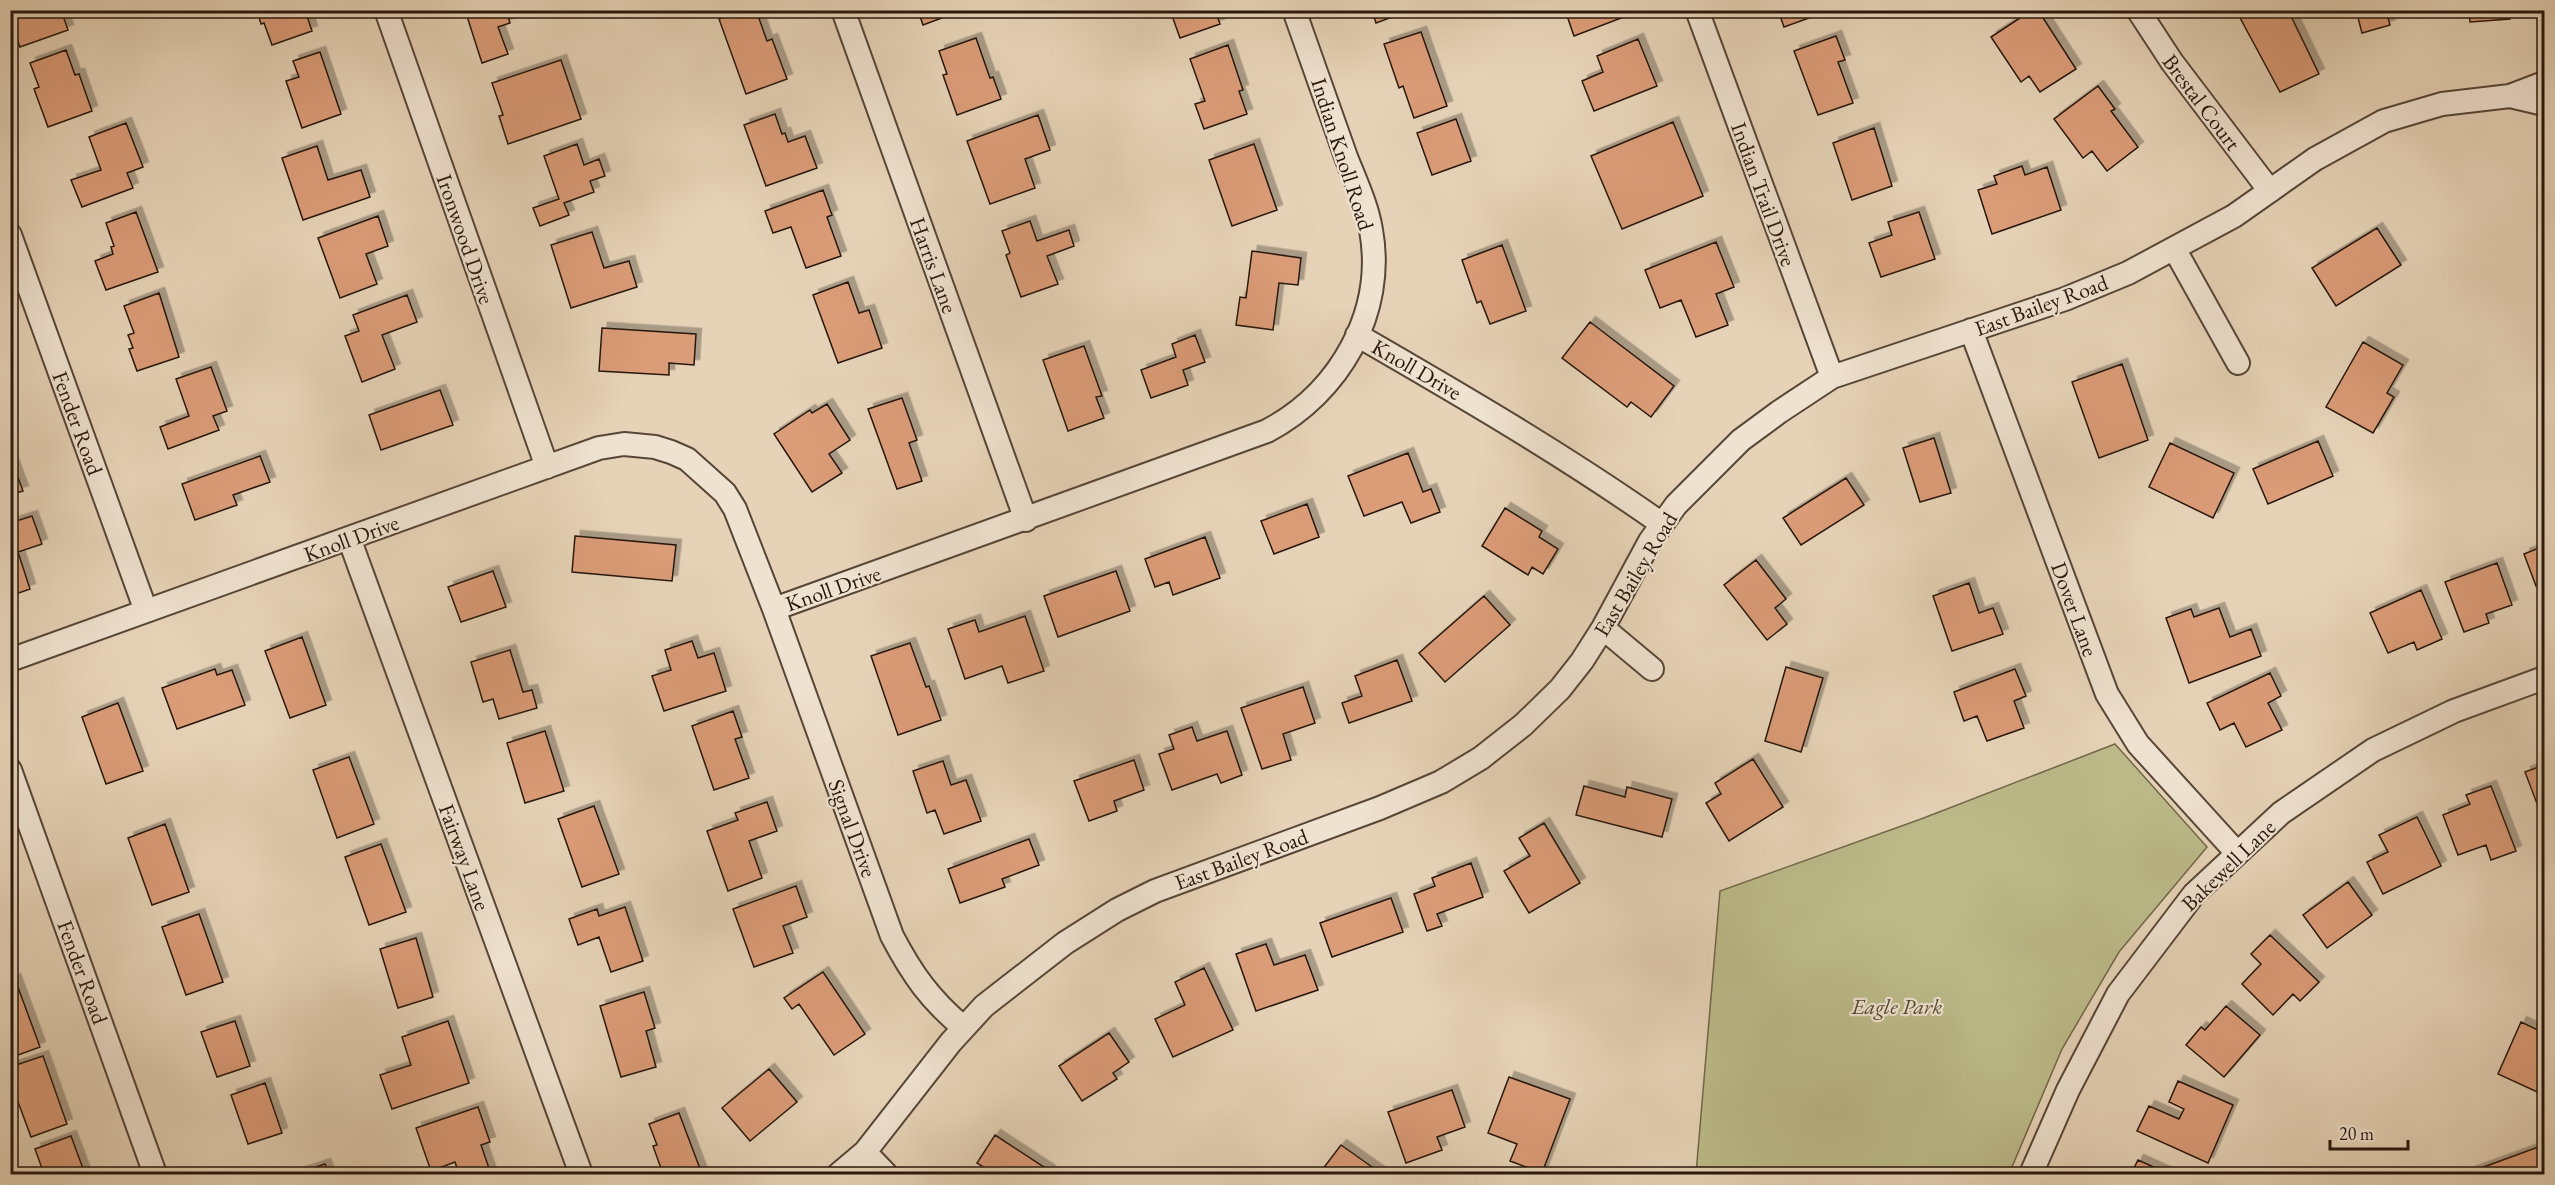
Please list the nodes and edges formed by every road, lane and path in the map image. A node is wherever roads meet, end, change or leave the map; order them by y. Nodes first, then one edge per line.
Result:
1 (386, 10) edge
2 (843, 10) edge
3 (1294, 10) edge
4 (1697, 10) edge
5 (2138, 10) edge
6 (2544, 83) edge
7 (2511, 96) junction
8 (2544, 104) edge
9 (2270, 191) junction
10 (10, 235) edge
11 (2175, 250) junction
12 (1971, 330) junction
13 (1358, 335) junction
14 (2238, 363) dead end
15 (1832, 377) junction
16 (547, 467) junction
17 (1026, 520) junction
18 (1662, 524) junction
19 (349, 538) junction
20 (774, 609) junction
21 (146, 611) junction
22 (1603, 628) junction
23 (10, 660) edge
24 (1652, 669) dead end
25 (2544, 678) edge
26 (10, 770) edge
27 (2237, 853) junction
28 (964, 1028) junction
29 (865, 1152) junction
30 (155, 1174) edge
31 (581, 1174) edge
32 (839, 1174) edge
33 (885, 1174) edge
34 (2031, 1174) edge

1 - 16 street, Ironwood Drive
2 - 17 street, Harris Lane
3 - 13 street, Indian Knoll Road
4 - 15 street, Indian Trail Drive
5 - 9 street, Brestal Court
6 - 7 street, East Bailey Road
7 - 8 street, East Bailey Road
7 - 9 street, East Bailey Road
9 - 11 street, East Bailey Road
10 - 21 street, Fender Road
11 - 12 street, East Bailey Road
11 - 14 street
12 - 15 street, East Bailey Road
12 - 27 street, Dover Lane
13 - 17 street, Knoll Drive
13 - 18 street, Knoll Drive
15 - 18 street, East Bailey Road
16 - 19 street, Knoll Drive
16 - 20 street, Knoll Drive
17 - 20 street, Knoll Drive
18 - 22 street, East Bailey Road
19 - 21 street, Knoll Drive
19 - 31 street, Fairway Lane
20 - 28 street, Signal Drive
21 - 23 street, Knoll Drive
22 - 24 street
22 - 28 street, East Bailey Road
25 - 27 street, Bakewell Lane
26 - 30 street, Fender Road
27 - 34 street, Bakewell Lane
28 - 29 street, East Bailey Road
29 - 32 street, East Bailey Road
29 - 33 street

